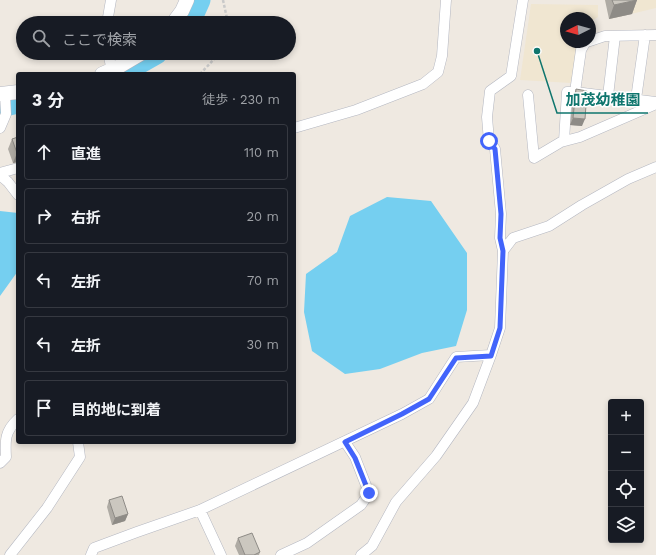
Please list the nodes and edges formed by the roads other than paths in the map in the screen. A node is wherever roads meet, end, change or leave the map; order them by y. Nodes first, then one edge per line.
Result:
1 (111, 0) edge
2 (187, 0) edge
3 (446, 0) edge
4 (523, 0) edge
5 (108, 16) edge
6 (178, 16) edge
7 (645, 35) junction
8 (656, 35) edge
9 (615, 36) junction
10 (596, 39) edge
11 (582, 48) edge
12 (108, 60) edge
13 (129, 60) edge
14 (107, 72) edge
15 (574, 92) junction
16 (7, 94) edge
17 (528, 95) dead end
18 (608, 96) junction
19 (636, 99) junction
20 (656, 103) edge
21 (296, 127) edge
22 (0, 128) edge
23 (564, 141) junction
24 (656, 167) edge
25 (16, 169) edge
26 (0, 174) edge
27 (16, 192) edge
28 (503, 251) junction
29 (491, 356) junction
30 (16, 421) edge
31 (345, 442) junction
32 (78, 444) edge
33 (0, 463) edge
34 (200, 510) junction
35 (10, 555) edge
36 (91, 555) edge
37 (221, 555) edge
38 (281, 555) edge
39 (361, 555) edge

1 - 5 street
2 - 6 main road
3 - 21 street
4 - 28 street
7 - 8 street
7 - 9 street
7 - 19 street
9 - 10 street
9 - 18 street
11 - 15 street
12 - 14 street
13 - 14 main road
15 - 18 street
15 - 23 street
16 - 22 street
17 - 23 street
18 - 19 street
19 - 20 street
20 - 23 street
24 - 28 street
25 - 26 street
26 - 27 street
28 - 29 street
29 - 31 street
29 - 39 street
30 - 33 street
31 - 34 street
31 - 38 street
32 - 35 street
34 - 36 street
34 - 37 street

